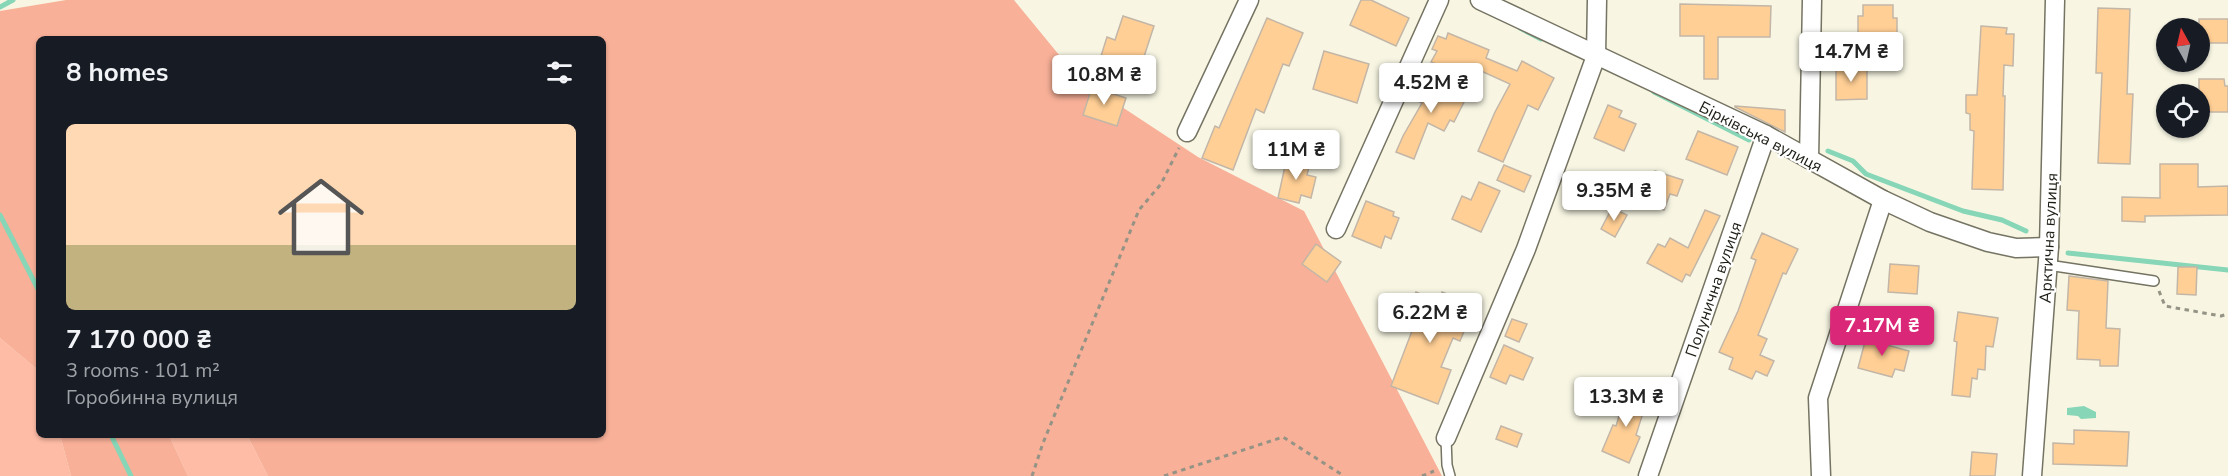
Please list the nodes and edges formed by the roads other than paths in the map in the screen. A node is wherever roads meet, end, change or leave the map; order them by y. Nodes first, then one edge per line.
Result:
1 (1249, 0) edge
2 (1440, 0) edge
3 (1479, 0) edge
4 (1597, 0) edge
5 (1812, 0) edge
6 (2055, 0) edge
7 (1596, 56) junction
8 (1187, 132) road end
9 (1766, 135) junction
10 (1809, 159) junction
11 (1883, 200) junction
12 (1336, 229) dead end
13 (2049, 256) junction
14 (2154, 281) road end
15 (1446, 438) joint
16 (1450, 476) edge
17 (1648, 476) edge
18 (1821, 476) edge
19 (2032, 476) edge

1 - 8 street
2 - 12 street
3 - 7 street, Бірківська вулиця
4 - 7 street
5 - 10 street
6 - 13 street, Арктична вулиця
7 - 9 street, Бірківська вулиця
7 - 15 street
9 - 10 street, Бірківська вулиця
9 - 17 street, Полунична вулиця
10 - 11 street, Бірківська вулиця
11 - 13 street, Бірківська вулиця
11 - 18 street
13 - 14 lane
13 - 19 street, Арктична вулиця
15 - 16 lane

